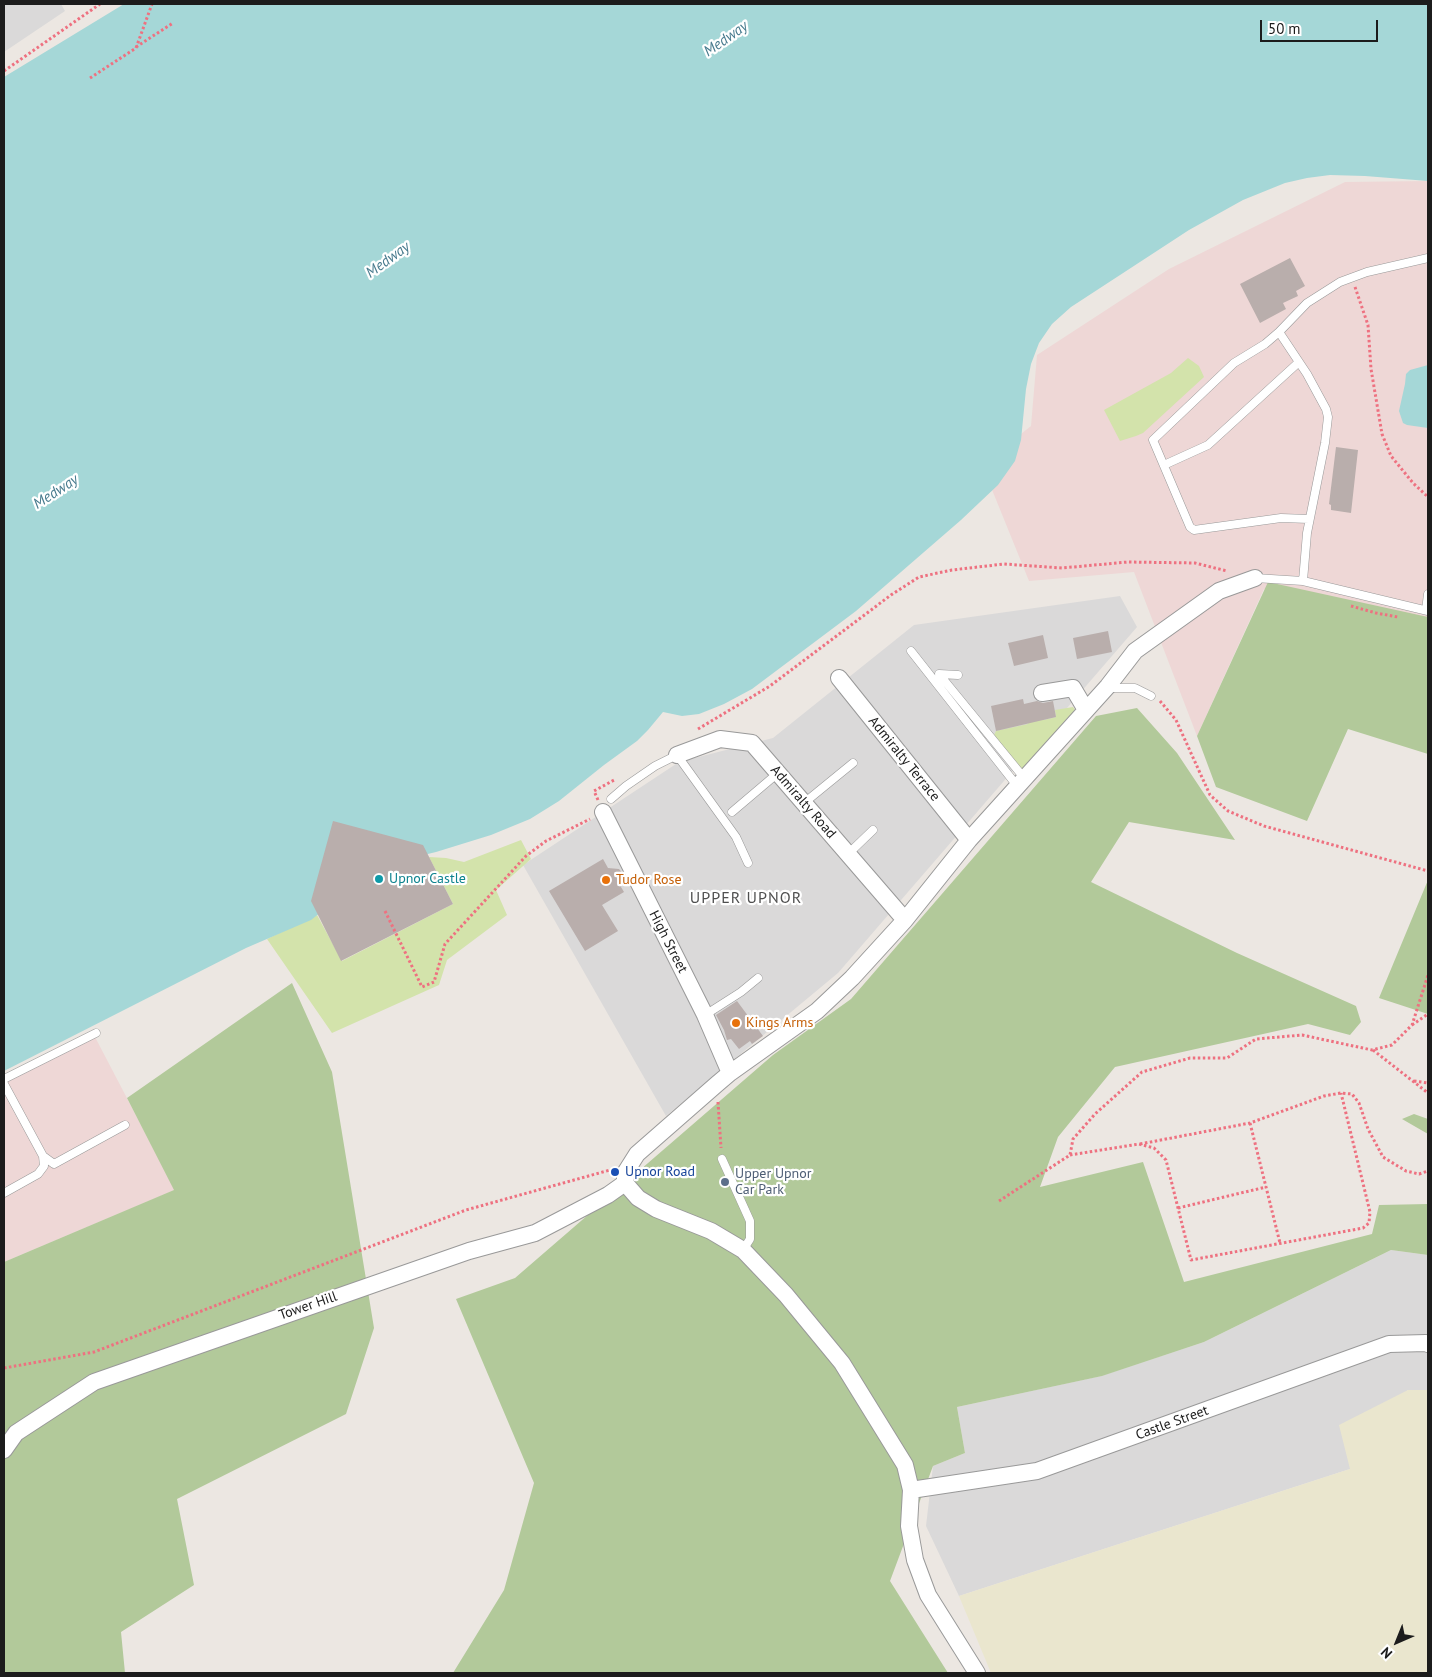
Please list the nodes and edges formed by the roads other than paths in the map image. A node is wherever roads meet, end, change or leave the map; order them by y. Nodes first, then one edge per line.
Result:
1 (1428, 258) edge
2 (1279, 332) junction
3 (1299, 362) junction
4 (1164, 465) junction
5 (1309, 519) junction
6 (1255, 578) joint
7 (1303, 581) junction
8 (1428, 594) edge
9 (1427, 610) edge
10 (911, 651) dead end
11 (958, 675) dead end
12 (839, 678) dead end
13 (1105, 688) junction
14 (1042, 693) dead end
15 (1151, 696) road end
16 (1086, 710) junction
17 (677, 756) junction
18 (853, 763) dead end
19 (778, 773) junction
20 (1021, 783) junction
21 (804, 803) junction
22 (607, 806) joint
23 (732, 812) dead end
24 (873, 830) dead end
25 (969, 840) junction
26 (848, 854) junction
27 (748, 863) dead end
28 (904, 920) junction
29 (758, 978) dead end
30 (705, 1015) junction
31 (96, 1033) dead end
32 (730, 1073) junction
33 (4, 1080) edge
34 (4, 1084) edge
35 (125, 1125) dead end
36 (43, 1156) junction
37 (722, 1159) road end
38 (626, 1183) junction
39 (4, 1193) edge
40 (743, 1250) junction
41 (1428, 1344) edge
42 (4, 1450) edge
43 (911, 1490) junction
44 (977, 1673) edge

1 - 2 lane
2 - 3 lane
2 - 4 lane
3 - 4 lane
3 - 5 lane
4 - 5 lane
5 - 7 lane
6 - 7 lane
6 - 13 street
7 - 9 lane
8 - 9 lane
10 - 20 lane
11 - 20 lane
12 - 25 street, Admiralty Terrace
13 - 15 lane
13 - 16 street
14 - 16 street
16 - 20 street
17 - 19 street, Admiralty Road
17 - 22 lane
17 - 27 lane
18 - 21 lane
19 - 21 street, Admiralty Road
19 - 23 lane
20 - 25 street
21 - 26 street, Admiralty Road
22 - 30 street, High Street
24 - 26 lane
25 - 28 street
26 - 28 street, Admiralty Road
28 - 32 street
29 - 30 lane
30 - 32 street, High Street
31 - 33 lane
32 - 38 street
34 - 36 lane
35 - 36 lane
36 - 39 lane
37 - 40 lane
38 - 40 street
38 - 42 street, Tower Hill
40 - 43 street
41 - 43 street, Castle Street
43 - 44 street

